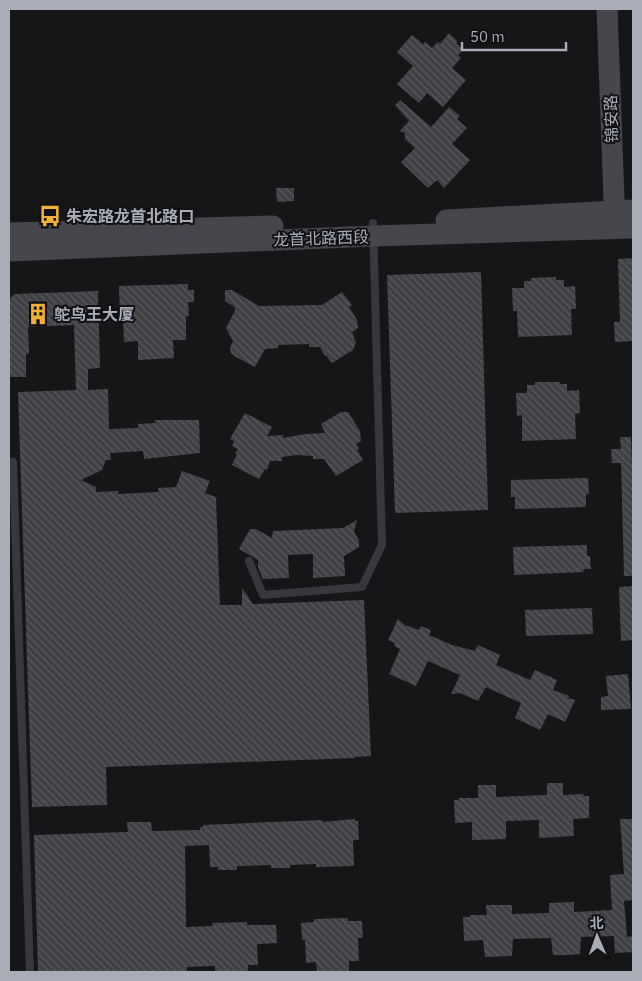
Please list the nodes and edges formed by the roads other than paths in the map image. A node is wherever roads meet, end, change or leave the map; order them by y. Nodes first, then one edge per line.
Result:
1 (607, 9) edge
2 (624, 220) edge
3 (373, 230) junction
4 (9, 233) edge
5 (9, 251) edge
6 (9, 462) edge
7 (248, 561) dead end
8 (30, 972) edge

1 - 2 street, 锦安路
2 - 3 street, 龙首北路西段
3 - 4 street, 龙首北路西段
3 - 5 street, 龙首北路西段
3 - 7 lane
6 - 8 lane

